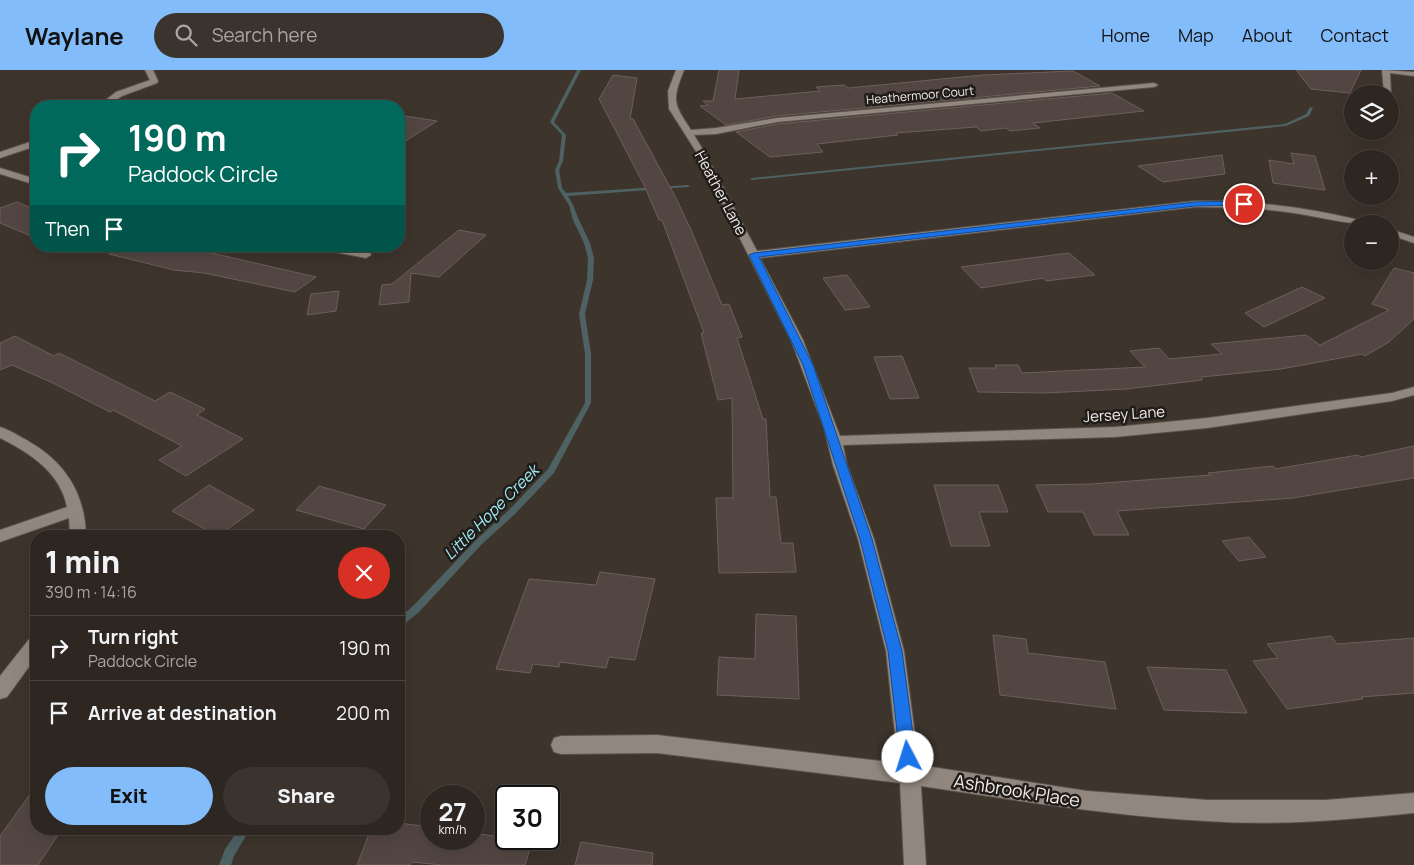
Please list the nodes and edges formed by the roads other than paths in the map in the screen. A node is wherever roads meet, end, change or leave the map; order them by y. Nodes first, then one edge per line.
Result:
1 (149, 70) edge
2 (680, 70) edge
3 (1387, 70) edge
4 (1414, 74) edge
5 (1154, 85) dead end
6 (1387, 85) edge
7 (110, 100) edge
8 (688, 133) junction
9 (30, 145) edge
10 (0, 155) edge
11 (0, 171) edge
12 (30, 180) edge
13 (1344, 219) edge
14 (1399, 235) edge
15 (1414, 240) edge
16 (350, 252) edge
17 (366, 255) dead end
18 (754, 255) junction
19 (1414, 391) edge
20 (0, 432) edge
21 (834, 441) junction
22 (76, 510) junction
23 (78, 530) edge
24 (0, 536) edge
25 (30, 652) edge
26 (0, 691) edge
27 (562, 745) dead end
28 (910, 774) junction
29 (1414, 803) edge
30 (915, 865) edge

1 - 7 street
2 - 8 street, Heather Lane
3 - 4 street
3 - 6 street
5 - 8 street, Heathermoor Court
8 - 18 street, Heather Lane
9 - 10 street
11 - 12 street
13 - 18 street
14 - 15 street
16 - 17 street
18 - 21 street, Heather Lane
19 - 21 street, Jersey Lane
20 - 22 street
21 - 28 street, Heather Lane
22 - 23 street
22 - 24 street
25 - 26 street
27 - 28 street, Ashbrook Place
28 - 29 street, Ashbrook Place
28 - 30 street, Heather Lane

